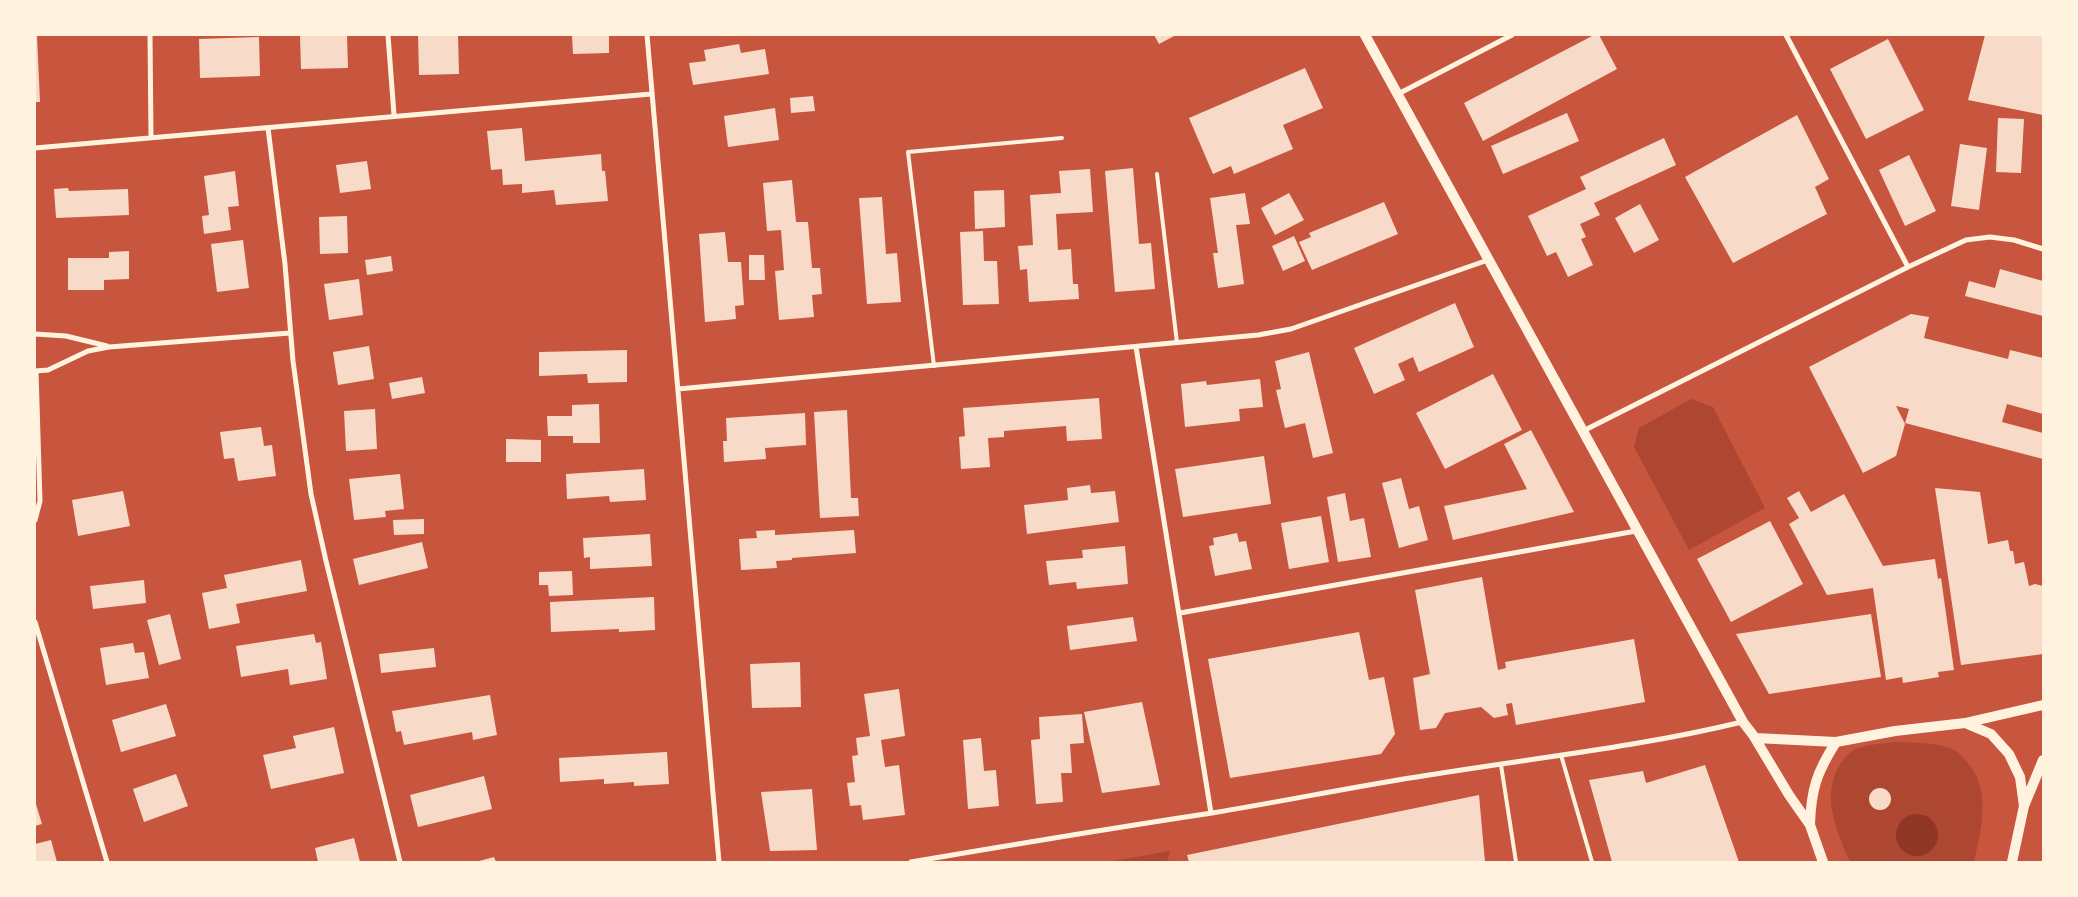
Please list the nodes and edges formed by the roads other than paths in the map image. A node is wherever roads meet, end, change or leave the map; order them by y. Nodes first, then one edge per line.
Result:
1 (150, 35) edge
2 (388, 35) edge
3 (647, 35) edge
4 (1365, 35) edge
5 (1512, 35) edge
6 (1786, 35) edge
7 (651, 94) junction
8 (1398, 94) junction
9 (394, 115) junction
10 (268, 128) junction
11 (151, 138) junction
12 (1062, 138) dead end
13 (35, 148) edge
14 (1158, 174) dead end
15 (2043, 249) edge
16 (1488, 260) junction
17 (1908, 267) junction
18 (35, 334) edge
19 (290, 334) junction
20 (1177, 343) junction
21 (110, 347) junction
22 (1136, 347) junction
23 (934, 366) junction
24 (35, 371) edge
25 (678, 389) junction
26 (1582, 431) junction
27 (35, 520) edge
28 (1636, 531) junction
29 (1180, 613) junction
30 (35, 622) edge
31 (2043, 705) edge
32 (1743, 722) junction
33 (1965, 723) junction
34 (1755, 738) junction
35 (1836, 742) junction
36 (1562, 755) junction
37 (2043, 760) edge
38 (1501, 765) junction
39 (2024, 806) junction
40 (1211, 813) junction
41 (1810, 825) junction
42 (107, 862) edge
43 (400, 862) edge
44 (719, 862) edge
45 (911, 862) edge
46 (1516, 862) edge
47 (1592, 862) edge
48 (1822, 862) edge
49 (2012, 862) edge

1 - 11 street
2 - 9 street
3 - 7 street
4 - 8 main road
5 - 8 street
6 - 17 street
7 - 9 street
7 - 25 street
8 - 16 main road
9 - 10 street
10 - 11 street
10 - 19 street
11 - 13 street
12 - 23 lane
14 - 20 lane
15 - 17 street
16 - 20 street
16 - 26 main road
17 - 26 street
18 - 21 street
19 - 21 street
19 - 43 street
20 - 22 street
21 - 24 street
22 - 23 street
22 - 29 street
23 - 25 street
24 - 27 street
25 - 44 street
26 - 28 main road
28 - 29 street
28 - 32 main road
29 - 40 street
30 - 42 street
31 - 33 main road
32 - 34 main road
32 - 36 street
33 - 35 main road
33 - 39 main road
34 - 35 main road
34 - 41 main road
35 - 41 main road
36 - 38 street
36 - 47 lane
37 - 39 main road
38 - 40 street
38 - 46 lane
39 - 49 main road
40 - 45 street
41 - 48 main road

